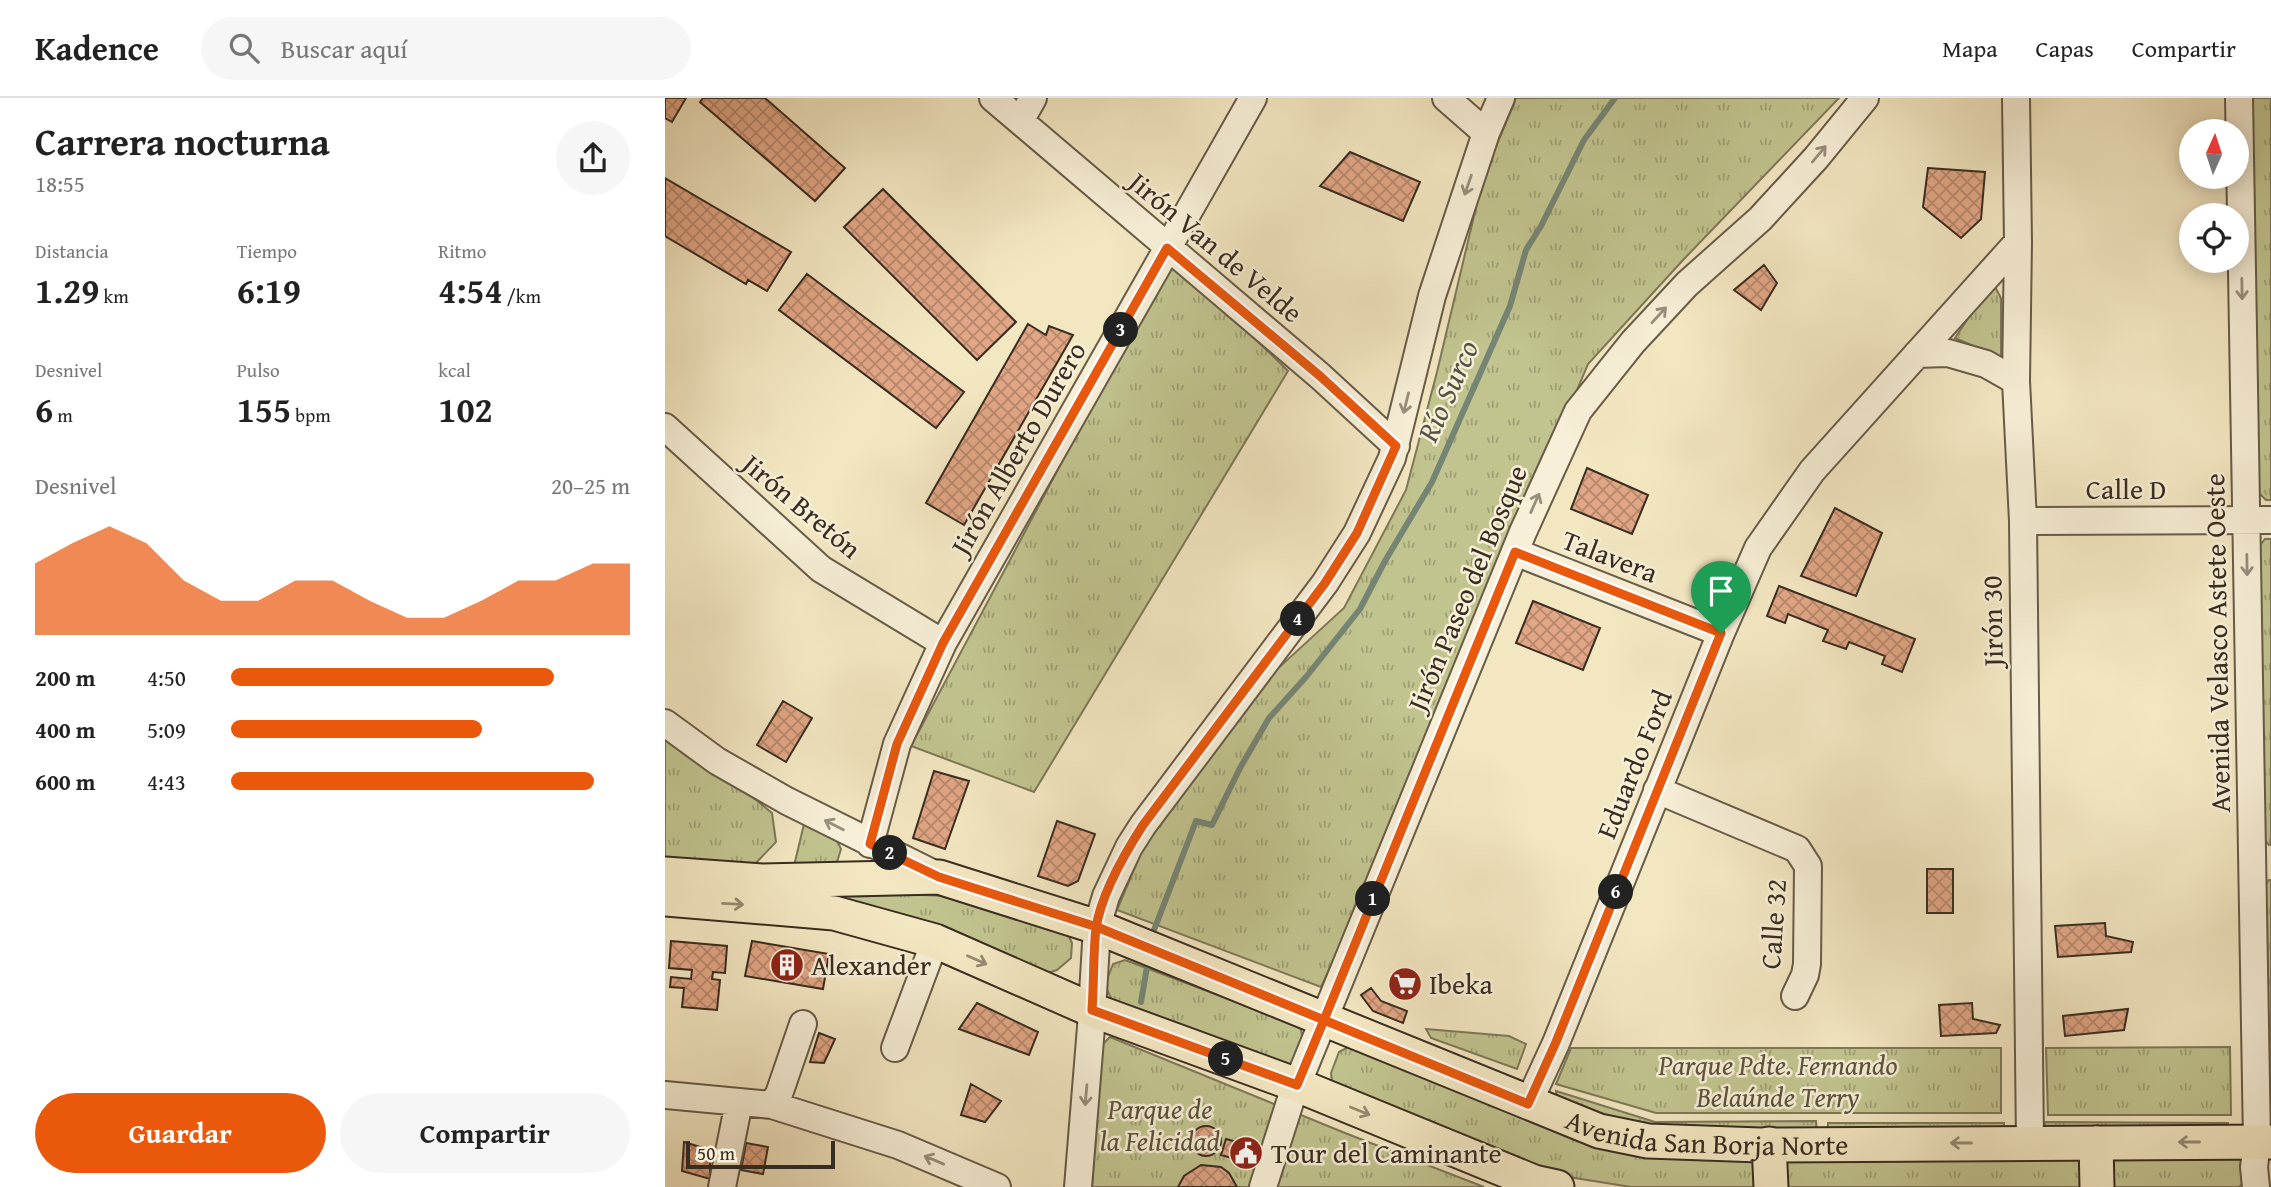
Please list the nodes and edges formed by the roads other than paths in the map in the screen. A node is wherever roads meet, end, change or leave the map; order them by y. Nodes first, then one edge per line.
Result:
1 (993, 98) edge
2 (1033, 98) edge
3 (1253, 98) edge
4 (1446, 98) edge
5 (1501, 98) edge
6 (1865, 98) edge
7 (2015, 98) edge
8 (2239, 98) edge
9 (1020, 121) junction
10 (1486, 133) junction
11 (2018, 242) junction
12 (1167, 248) junction
13 (1917, 354) junction
14 (2016, 381) junction
15 (665, 427) edge
16 (1396, 446) junction
17 (2258, 520) edge
18 (2023, 521) junction
19 (1515, 552) junction
20 (1721, 633) junction
21 (943, 643) junction
22 (665, 723) edge
23 (1657, 790) junction
24 (870, 844) junction
25 (2262, 862) edge
26 (665, 874) edge
27 (939, 877) junction
28 (665, 899) edge
29 (1097, 927) junction
30 (935, 941) junction
31 (1795, 996) dead end
32 (1092, 1010) junction
33 (1324, 1020) junction
34 (803, 1024) dead end
35 (895, 1048) dead end
36 (1297, 1085) junction
37 (665, 1095) edge
38 (739, 1102) junction
39 (1528, 1104) junction
40 (772, 1105) junction
41 (2264, 1142) edge
42 (2030, 1143) junction
43 (2096, 1143) junction
44 (1769, 1144) junction
45 (722, 1187) edge
46 (997, 1187) edge
47 (1078, 1187) edge
48 (1263, 1187) edge
49 (1557, 1187) edge
50 (1771, 1187) edge
51 (2097, 1187) edge
52 (2256, 1187) edge

1 - 9 street, Jirón Van de Velde
2 - 9 street
3 - 12 street, Jirón Alberto Durero
4 - 10 street
5 - 10 street
19 -> 6 street, Jirón Paseo del Bosque
7 - 11 street, Jirón 30
8 -> 17 street, Avenida Velasco Astete Oeste
9 - 12 street, Jirón Van de Velde
10 -> 16 street
11 - 13 street, Eduardo Ford
11 - 14 street, Jirón 30
12 - 16 street, Jirón Van de Velde
12 - 21 street, Jirón Alberto Durero
13 - 14 street
13 - 20 street, Eduardo Ford
14 - 18 street, Jirón 30
15 - 21 street, Jirón Bretón
16 - 29 street
17 - 18 street, Calle D
17 -> 25 street, Avenida Velasco Astete Oeste
18 - 42 street, Jirón 30
19 - 20 street, Talavera
19 - 33 street, Jirón Paseo del Bosque
20 - 23 street, Eduardo Ford
21 - 24 street, Jirón Alberto Durero
24 -> 22 street, Avenida San Borja Norte
23 - 31 street, Calle 32
23 - 39 street, Eduardo Ford
24 - 27 street, Avenida San Borja Norte
25 - 41 street, Avenida Velasco Astete Oeste
26 - 27 main road, Avenida San Borja Norte
27 - 29 main road, Avenida San Borja Norte
28 -> 30 main road
29 - 32 street
29 - 33 main road, Avenida San Borja Norte
30 -> 32 main road
30 - 35 street
32 - 36 main road
32 -> 47 street
33 - 36 street, Jirón Paseo del Bosque
33 - 39 main road, Avenida San Borja Norte
34 - 40 street
36 - 48 street, Jirón Paseo del Bosque
36 -> 49 main road
37 - 38 street
38 - 40 street
38 - 45 street
39 - 44 main road, Avenida San Borja Norte
46 -> 40 street
41 -> 43 main road, Avenida San Borja Norte
41 - 52 street, Avenida Velasco Astete Oeste
42 - 43 main road, Avenida San Borja Norte
42 -> 44 main road, Avenida San Borja Norte
43 - 51 main road
44 - 50 main road

